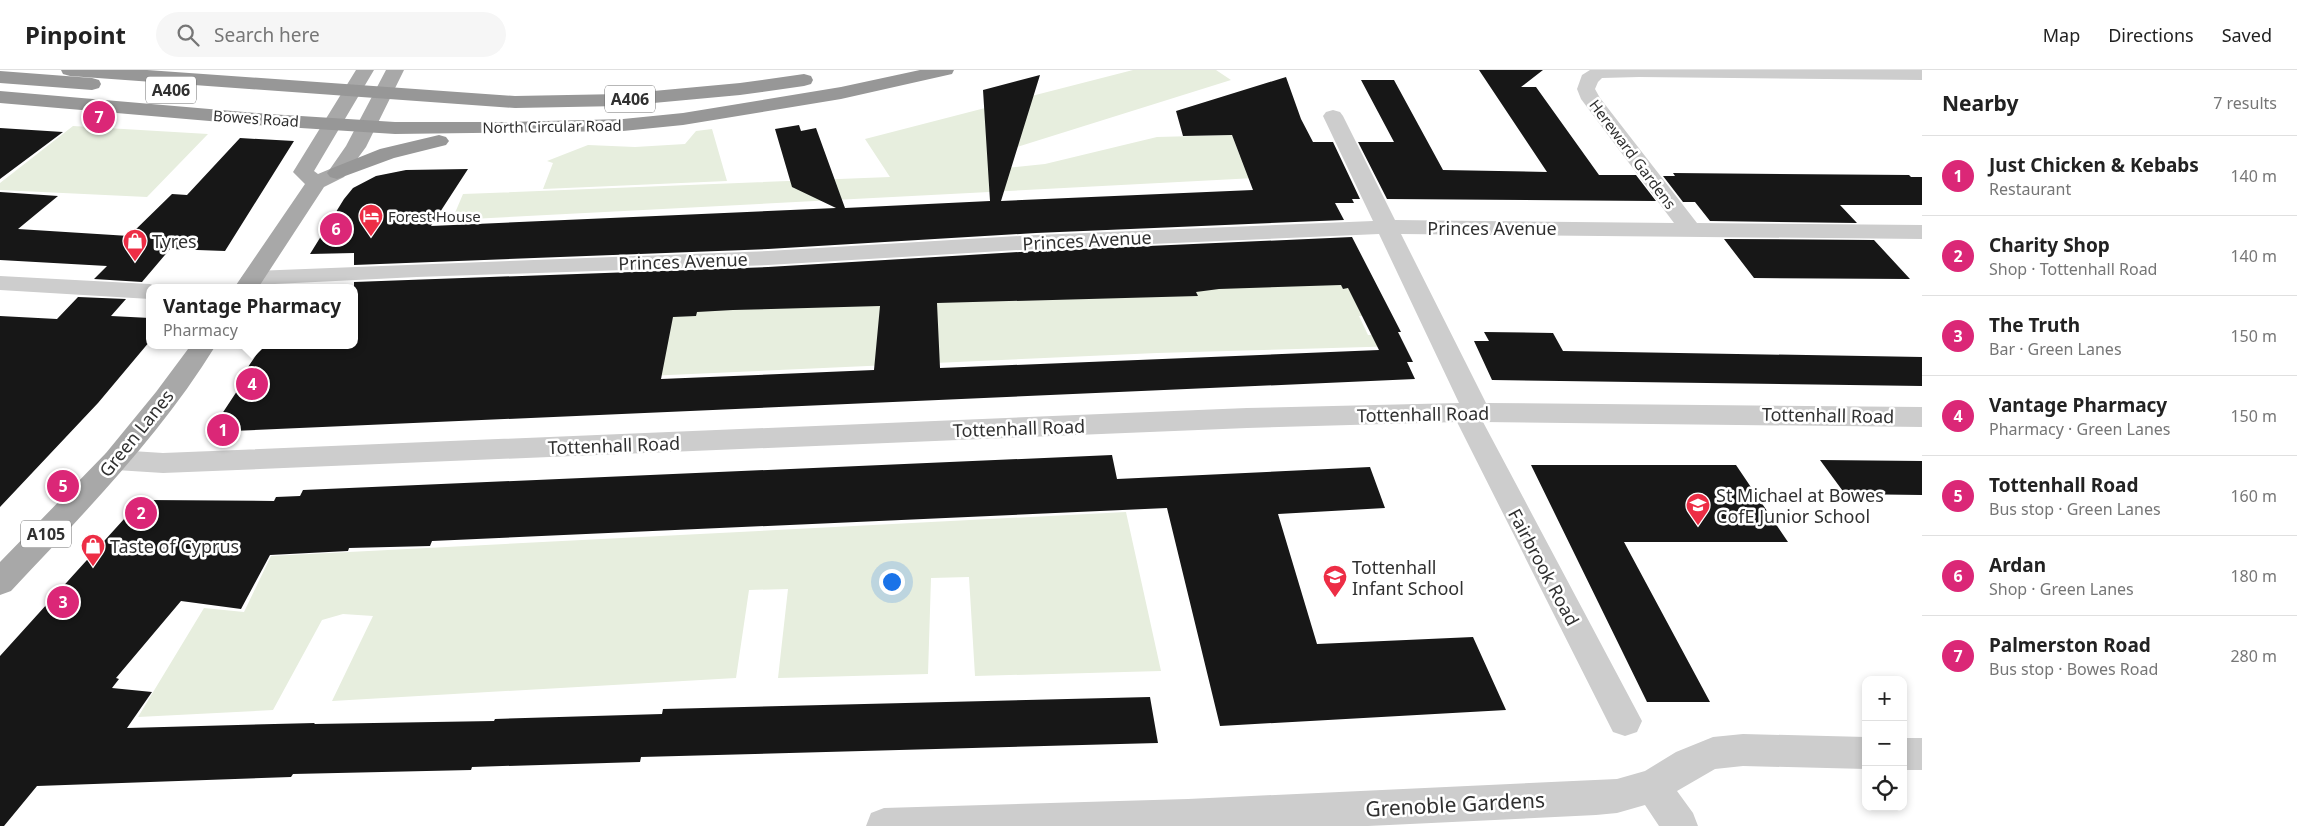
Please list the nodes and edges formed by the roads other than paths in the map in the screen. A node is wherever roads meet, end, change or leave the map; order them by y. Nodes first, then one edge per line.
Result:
1 (70, 70) edge
2 (366, 70) edge
3 (395, 70) edge
4 (945, 70) edge
5 (330, 71) edge
6 (1922, 74) edge
7 (824, 76) dead end
8 (0, 77) edge
9 (230, 81) junction
10 (352, 90) junction
11 (0, 97) edge
12 (379, 99) junction
13 (734, 110) junction
14 (337, 116) junction
15 (1332, 116) dead end
16 (367, 125) junction
17 (494, 128) junction
18 (337, 173) junction
19 (316, 183) junction
20 (1386, 227) junction
21 (1691, 230) junction
22 (1922, 232) edge
23 (0, 283) edge
24 (249, 283) edge
25 (146, 292) edge
26 (201, 349) edge
27 (1471, 412) junction
28 (1922, 417) edge
29 (116, 460) junction
30 (11, 559) edge
31 (0, 582) edge
32 (1625, 721) dead end
33 (1862, 753) edge
34 (1907, 754) edge
35 (1922, 754) edge
36 (1653, 786) junction
37 (884, 826) edge
38 (1680, 826) edge

1 - 9 highway, Bowes Road / A406
2 - 10 main road
3 - 12 main road
4 - 13 highway, North Circular Road / A406
5 - 9 highway, A406
6 - 21 street, Hereward Gardens
7 - 12 highway, North Circular Road / A406
8 - 14 highway, A406
9 - 10 highway, Bowes Road / A406
10 - 12 highway, A406
10 - 14 main road
11 - 14 highway, Bowes Road / A406
12 - 13 highway, A406
12 - 16 main road
13 - 17 highway, North Circular Road / A406
14 - 16 highway, North Circular Road / A406
14 - 19 main road
15 - 20 street, Fairbrook Road
16 - 17 highway, North Circular Road / A406
16 - 18 main road
17 - 18 highway, A406
18 - 19 main road
19 - 24 main road
20 - 21 street, Princes Avenue
20 - 24 street, Princes Avenue
20 - 27 street, Fairbrook Road
21 - 22 street, Princes Avenue
23 - 25 street
26 - 29 main road, Green Lanes / A105
27 - 28 street, Tottenhall Road
27 - 29 street, Tottenhall Road
27 - 32 street, Fairbrook Road
29 - 30 main road, Green Lanes / A105
30 - 31 main road, Green Lanes / A105
33 - 36 street, Grenoble Gardens
34 - 35 street
36 - 37 street, Grenoble Gardens
36 - 38 street

